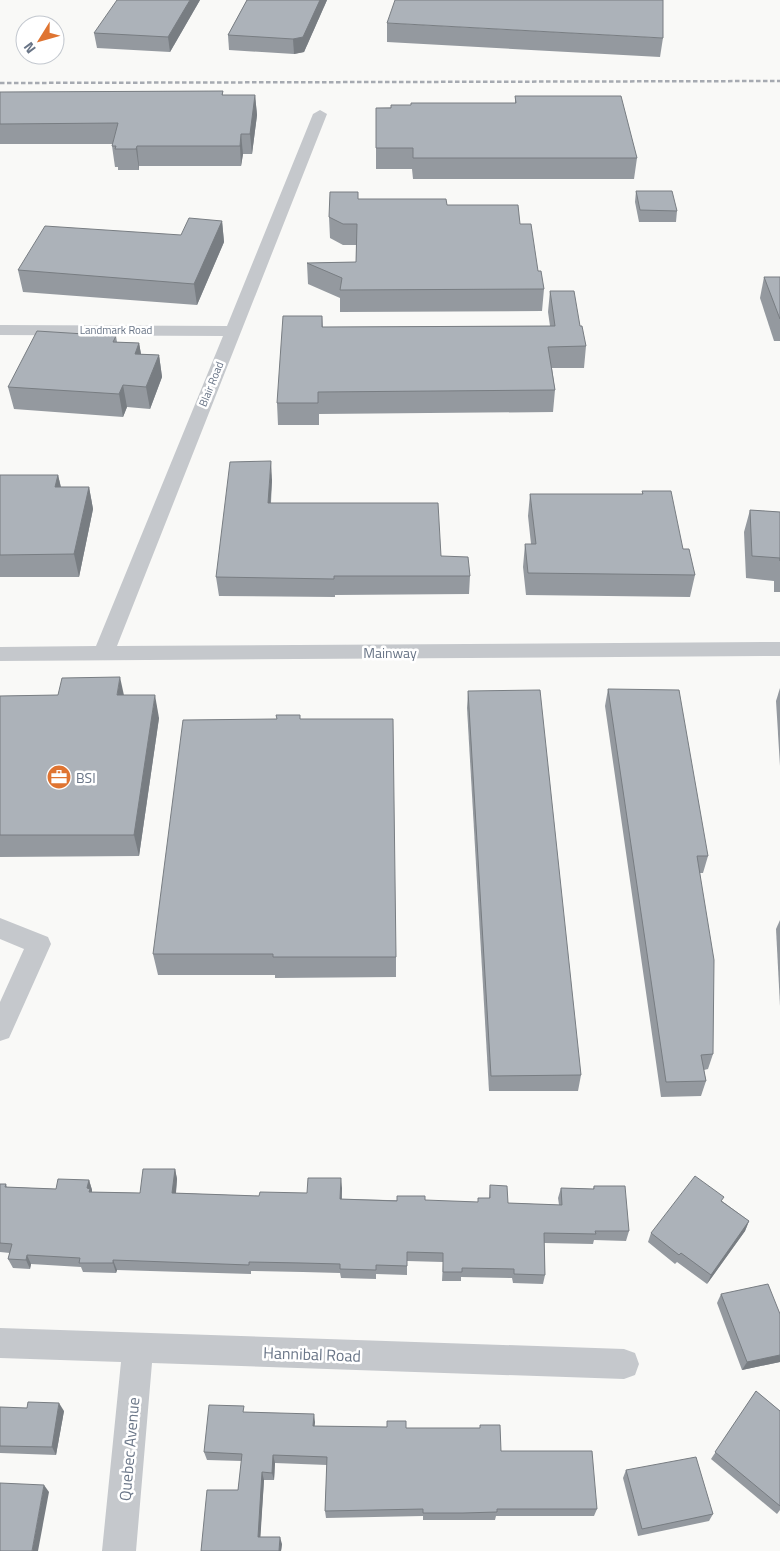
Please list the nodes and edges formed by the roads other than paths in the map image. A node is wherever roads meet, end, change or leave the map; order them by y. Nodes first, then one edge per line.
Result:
1 (320, 114) dead end
2 (0, 330) edge
3 (232, 331) junction
4 (780, 649) edge
5 (0, 654) edge
6 (102, 654) junction
7 (0, 928) edge
8 (0, 1030) edge
9 (0, 1343) edge
10 (138, 1348) junction
11 (624, 1364) dead end
12 (119, 1551) edge

1 - 3 street, Blair Road
2 - 3 street, Landmark Road
3 - 6 street, Blair Road
4 - 6 street, Mainway
5 - 6 street, Mainway
7 - 8 street
9 - 10 street, Hannibal Road
10 - 11 street, Hannibal Road
10 - 12 street, Quebec Avenue

